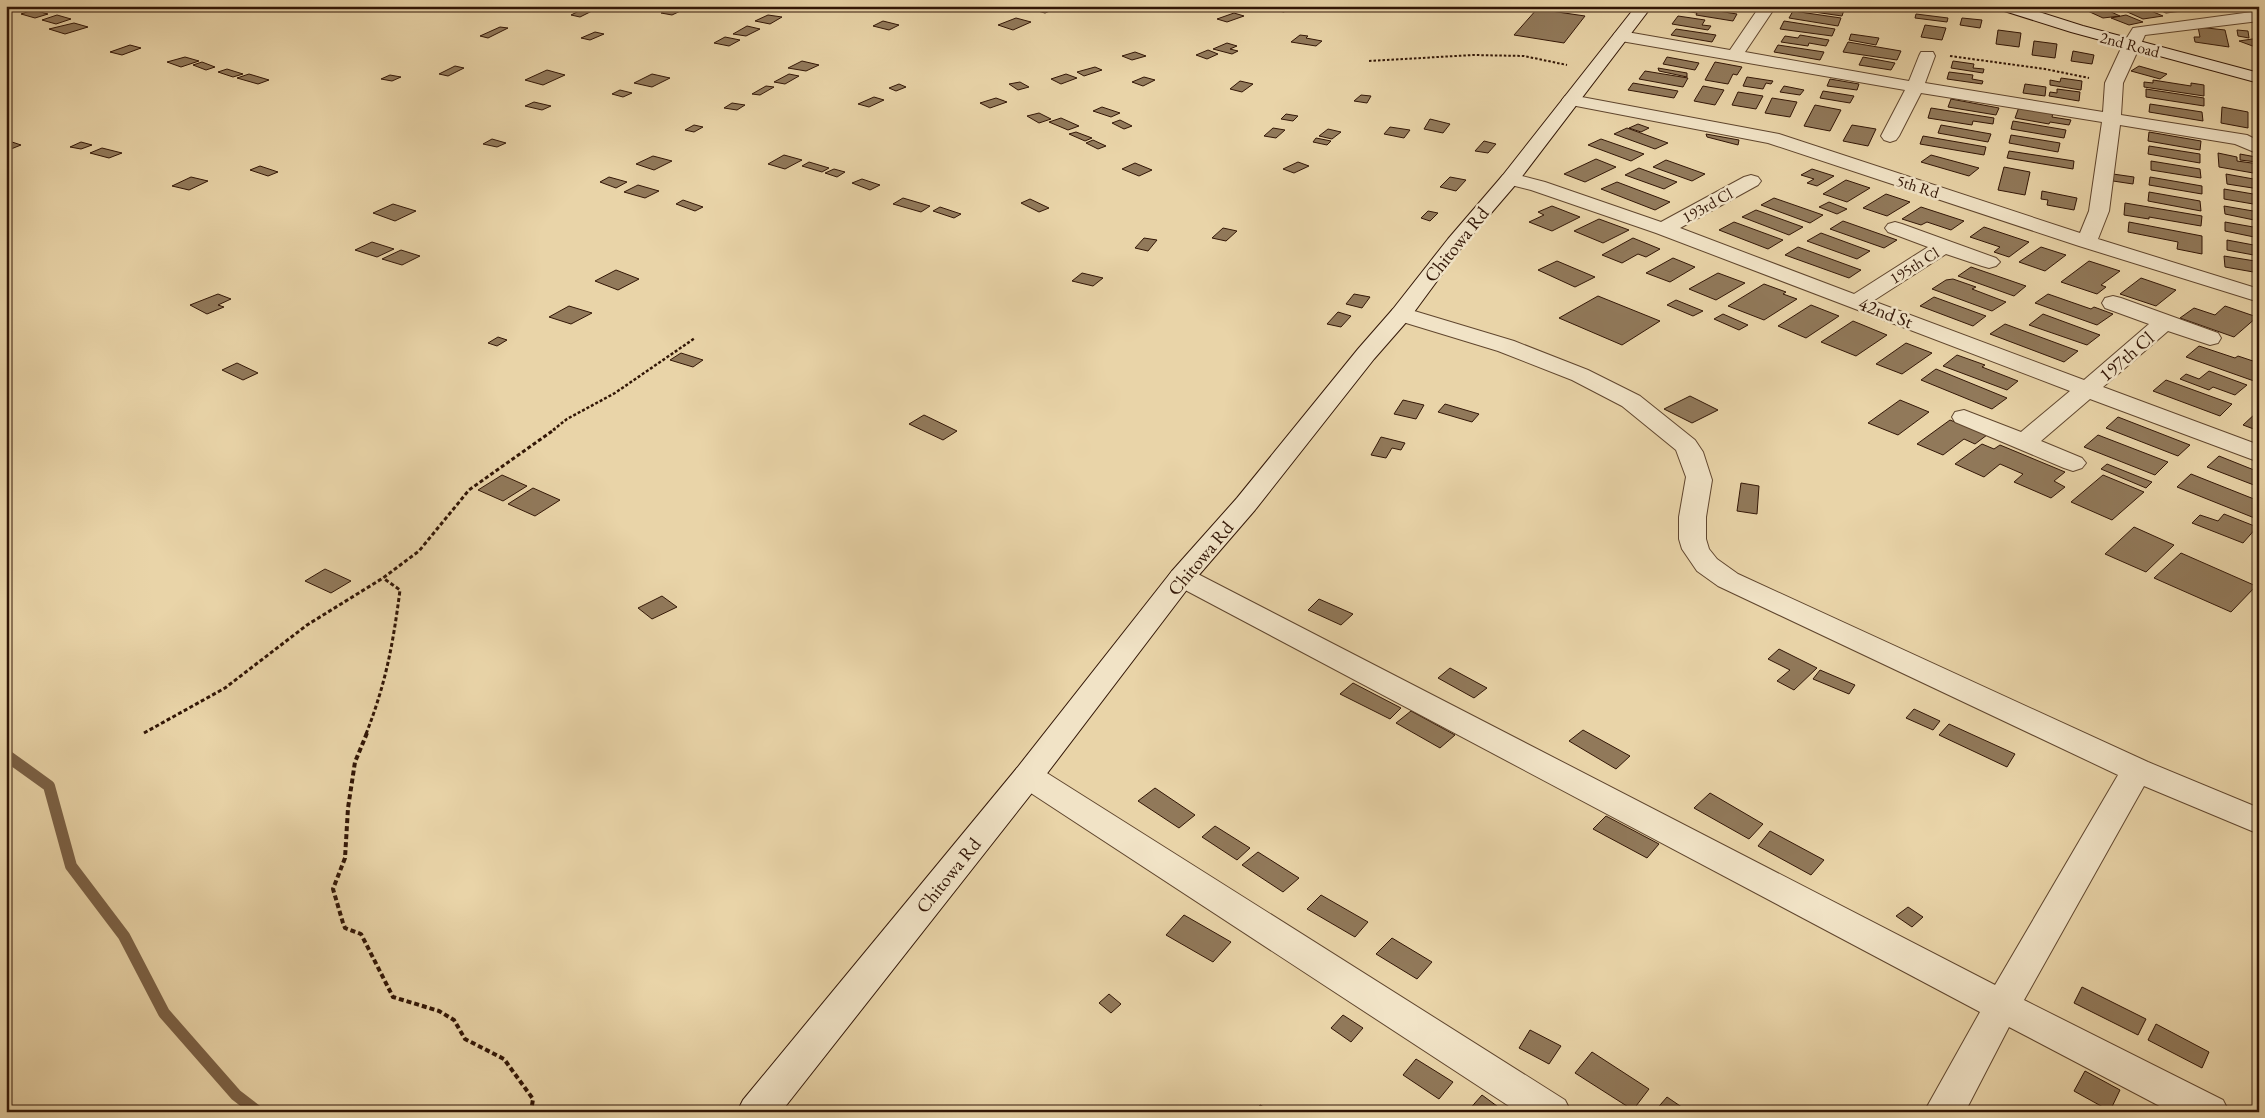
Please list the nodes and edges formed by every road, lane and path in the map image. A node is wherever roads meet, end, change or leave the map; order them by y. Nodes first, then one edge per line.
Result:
1 (1644, 6) edge
2 (1768, 6) edge
3 (2002, 6) edge
4 (2259, 16) edge
5 (1622, 36) junction
6 (2131, 44) junction
7 (1734, 56) junction
8 (1927, 56) joint
9 (1369, 61) dead end
10 (1594, 71) junction
11 (2259, 78) edge
12 (2114, 84) junction
13 (1915, 87) junction
14 (1571, 100) junction
15 (2112, 120) junction
16 (1890, 136) dead end
17 (2259, 148) edge
18 (1510, 179) junction
19 (1751, 181) dead end
20 (1895, 228) dead end
21 (1663, 229) junction
22 (2086, 242) junction
23 (1944, 246) junction
24 (1989, 262) dead end
25 (2259, 296) edge
26 (1858, 301) junction
27 (2113, 303) dead end
28 (1401, 314) junction
29 (2165, 322) junction
30 (695, 338) dead end
31 (2210, 338) dead end
32 (2088, 389) junction
33 (1964, 417) dead end
34 (2025, 442) junction
35 (2259, 454) edge
36 (2073, 463) dead end
37 (1182, 577) junction
38 (383, 578) junction
39 (144, 733) dead end
40 (2137, 770) junction
41 (1028, 776) junction
42 (2259, 822) edge
43 (2002, 1006) junction
44 (531, 1112) edge
45 (757, 1112) edge
46 (1551, 1112) edge
47 (1944, 1112) edge
48 (2210, 1112) edge

1 - 5 street, Chitowa Rd
2 - 7 street
3 - 6 street, 2nd Road
4 - 6 street
5 - 7 street
5 - 10 street, Chitowa Rd
6 - 11 street, 2nd Road
6 - 12 street
7 - 13 street
8 - 12 path
8 - 13 street
9 - 10 path
10 - 14 street, Chitowa Rd
12 - 15 street
13 - 15 street
13 - 16 street
14 - 18 street, Chitowa Rd
14 - 22 street, 5th Rd
15 - 17 street
15 - 22 street
18 - 21 street, 42nd St
18 - 28 street, Chitowa Rd
19 - 21 street, 193rd Cl
20 - 23 street
21 - 26 street, 42nd St
22 - 25 street, 5th Rd
23 - 24 street
23 - 26 street, 195th Cl
26 - 32 street, 42nd St
27 - 29 street
28 - 37 street, Chitowa Rd
28 - 40 street
29 - 31 street
29 - 32 street, 197th Cl
30 - 38 path
32 - 34 street, 197th Cl
32 - 35 street, 42nd St
33 - 34 street
34 - 36 street
37 - 41 street, Chitowa Rd
37 - 43 street
38 - 39 path
38 - 44 path
40 - 42 street
40 - 43 street
41 - 45 street, Chitowa Rd
41 - 46 street
43 - 47 street
43 - 48 street

